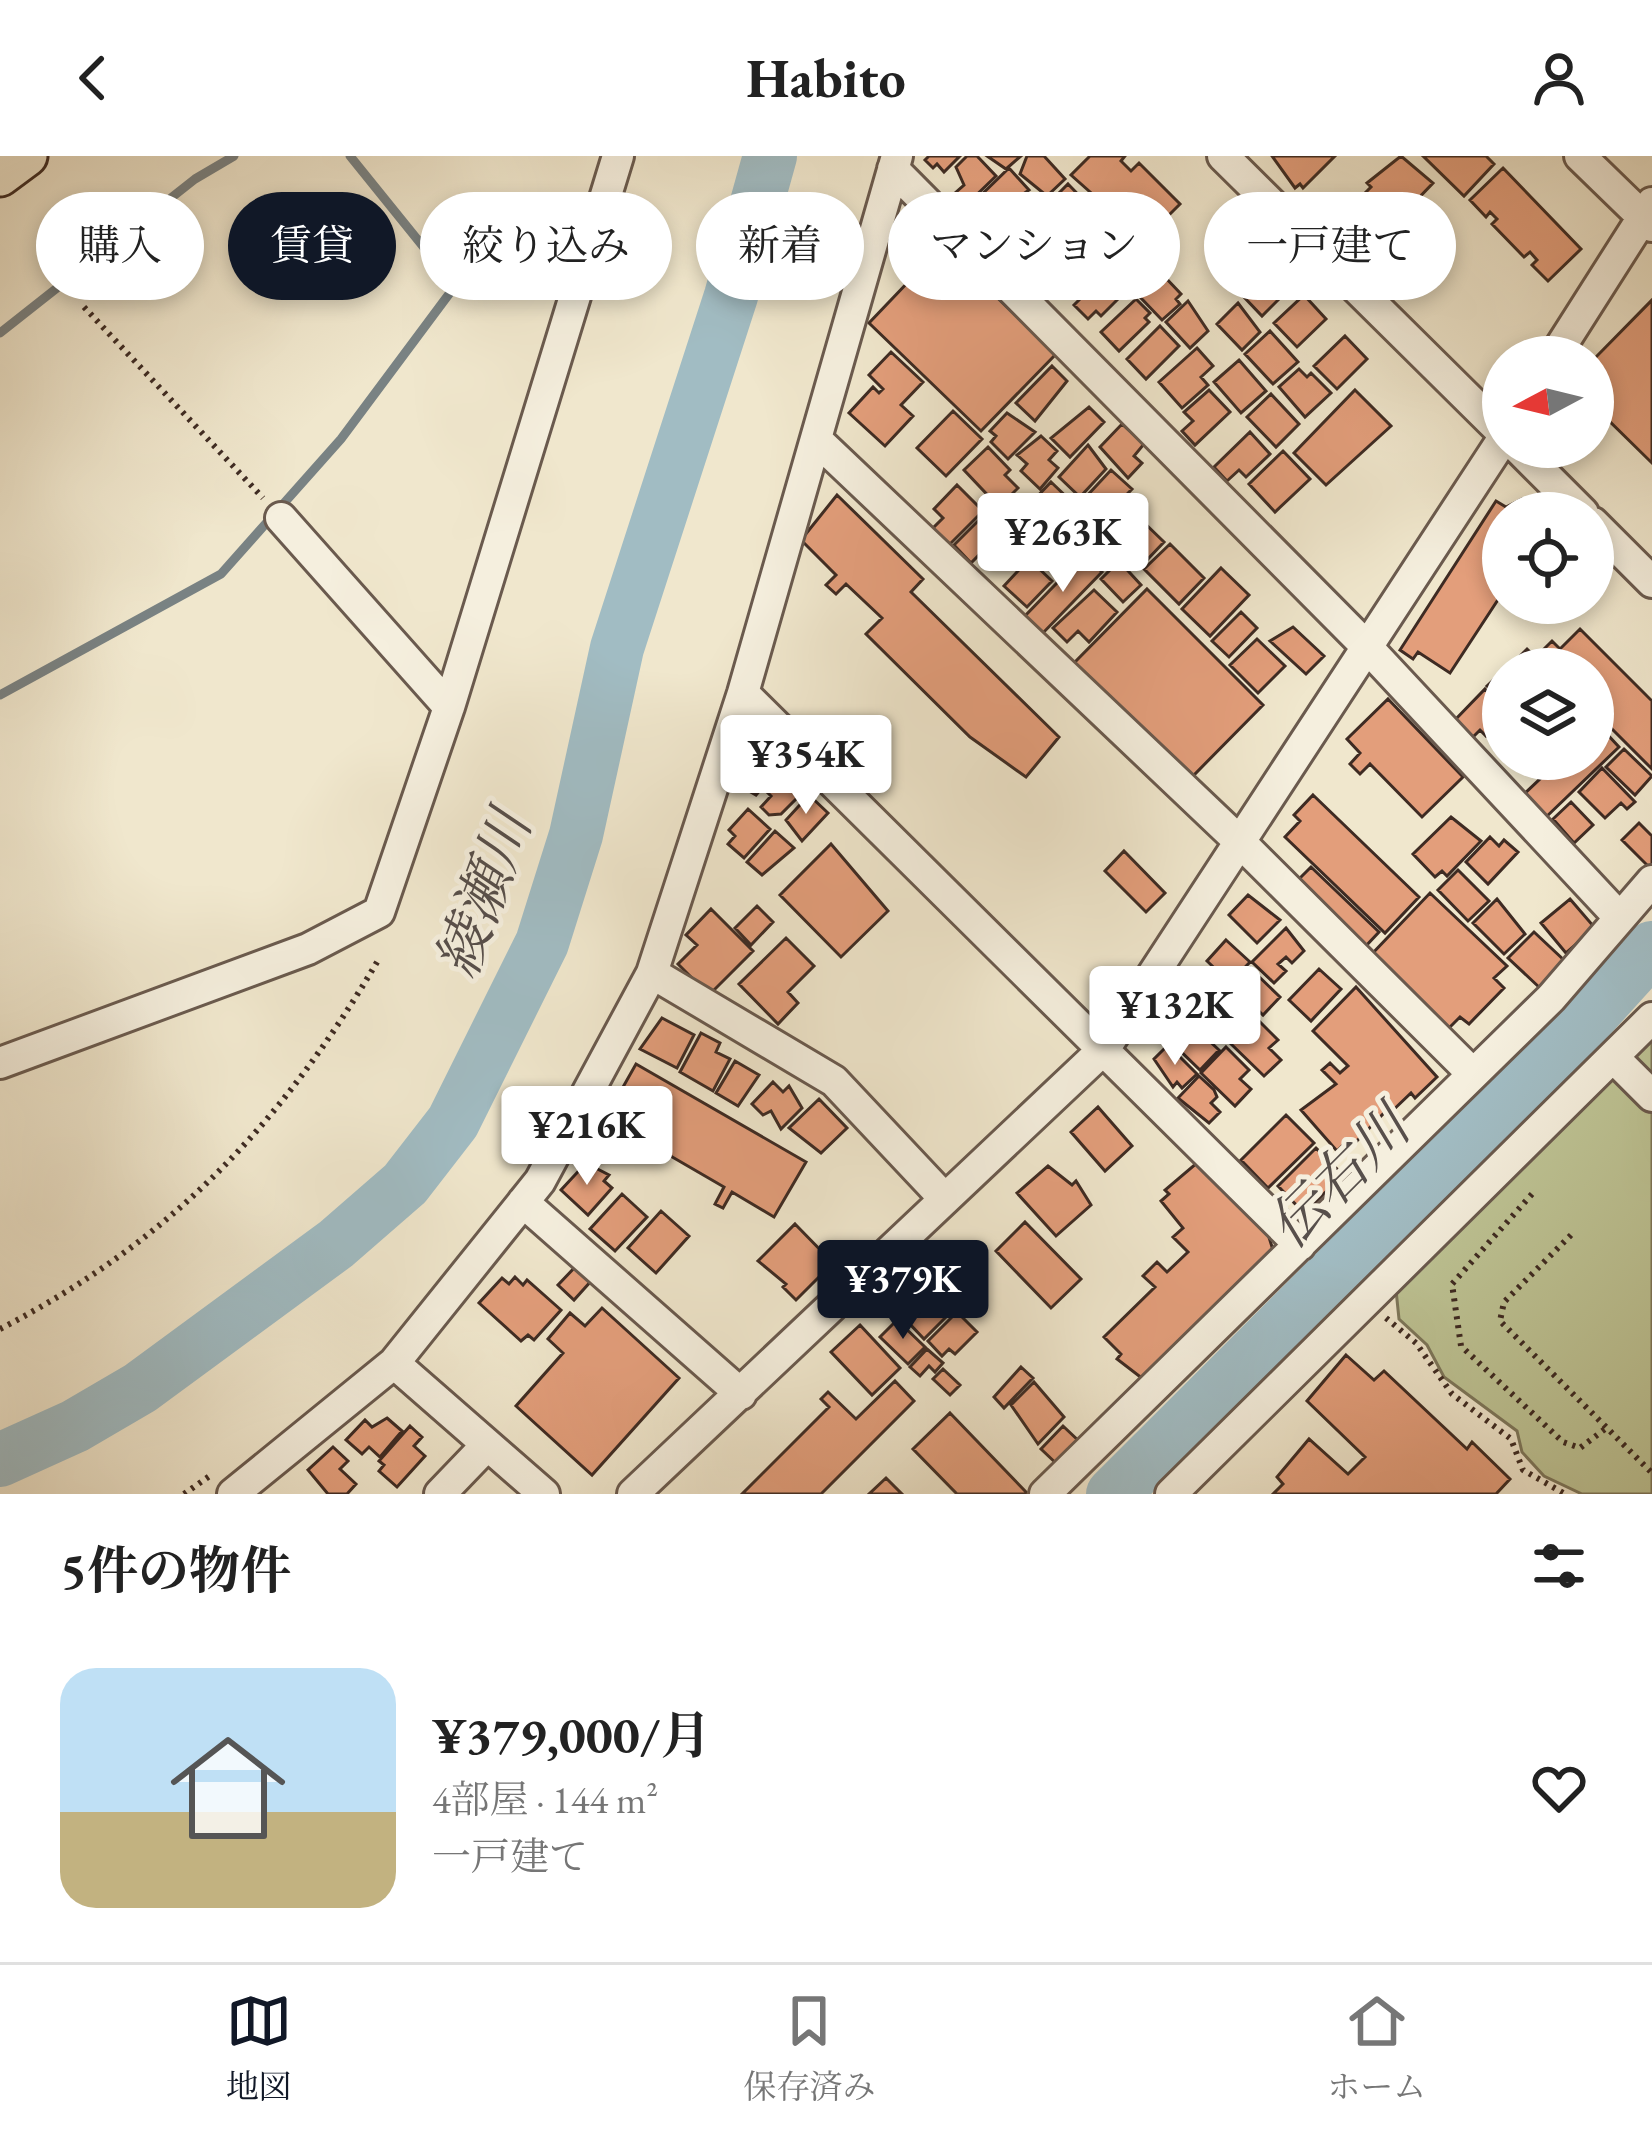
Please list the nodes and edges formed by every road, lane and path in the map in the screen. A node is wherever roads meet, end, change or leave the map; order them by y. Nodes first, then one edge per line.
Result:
1 (27, 156) edge
2 (618, 156) edge
3 (1223, 156) edge
4 (1580, 156) edge
5 (895, 162) edge
6 (0, 176) edge
7 (1649, 215) edge
8 (84, 307) dead end
9 (1568, 336) edge
10 (1482, 415) edge
11 (818, 441) junction
12 (1482, 468) edge
13 (1538, 468) edge
14 (1562, 492) edge
15 (281, 518) joint
16 (1614, 544) edge
17 (1652, 582) edge
18 (1366, 646) junction
19 (743, 693) junction
20 (449, 707) junction
21 (1238, 840) junction
22 (1652, 881) edge
23 (1619, 917) junction
24 (380, 957) dead end
25 (652, 973) junction
26 (1652, 1018) edge
27 (1105, 1048) junction
28 (1616, 1059) junction
29 (0, 1063) edge
30 (1473, 1074) junction
31 (1652, 1096) edge
32 (1532, 1194) dead end
33 (945, 1199) junction
34 (523, 1202) junction
35 (1571, 1235) dead end
36 (1300, 1245) junction
37 (1377, 1310) dead end
38 (0, 1330) edge
39 (394, 1364) junction
40 (741, 1394) junction
41 (1605, 1429) junction
42 (487, 1444) junction
43 (1652, 1474) edge
44 (226, 1482) edge
45 (184, 1494) edge
46 (440, 1494) edge
47 (544, 1494) edge
48 (633, 1494) edge
49 (1045, 1494) edge
50 (1171, 1494) edge
51 (1565, 1494) edge

1 - 6 main road
2 - 20 street
3 - 10 street
4 - 7 street
5 - 11 street
5 - 18 street
7 - 9 street
8 - 15 path
11 - 19 street
11 - 21 street
12 - 18 street
13 - 14 street
15 - 20 street
16 - 17 street
18 - 21 street
18 - 23 street
19 - 25 street
19 - 27 street
20 - 29 street
21 - 27 street
21 - 30 street
22 - 23 street
23 - 30 street
24 - 38 path
25 - 33 street
25 - 34 street
26 - 28 street
27 - 33 street
27 - 36 street
28 - 31 street
28 - 50 street
30 - 36 street
32 - 41 path
33 - 40 street
34 - 39 street
34 - 40 street
35 - 41 path
36 - 49 street
37 - 51 path
39 - 42 street
39 - 44 street
40 - 48 street
41 - 43 path
42 - 46 street
42 - 47 street
44 - 45 path

